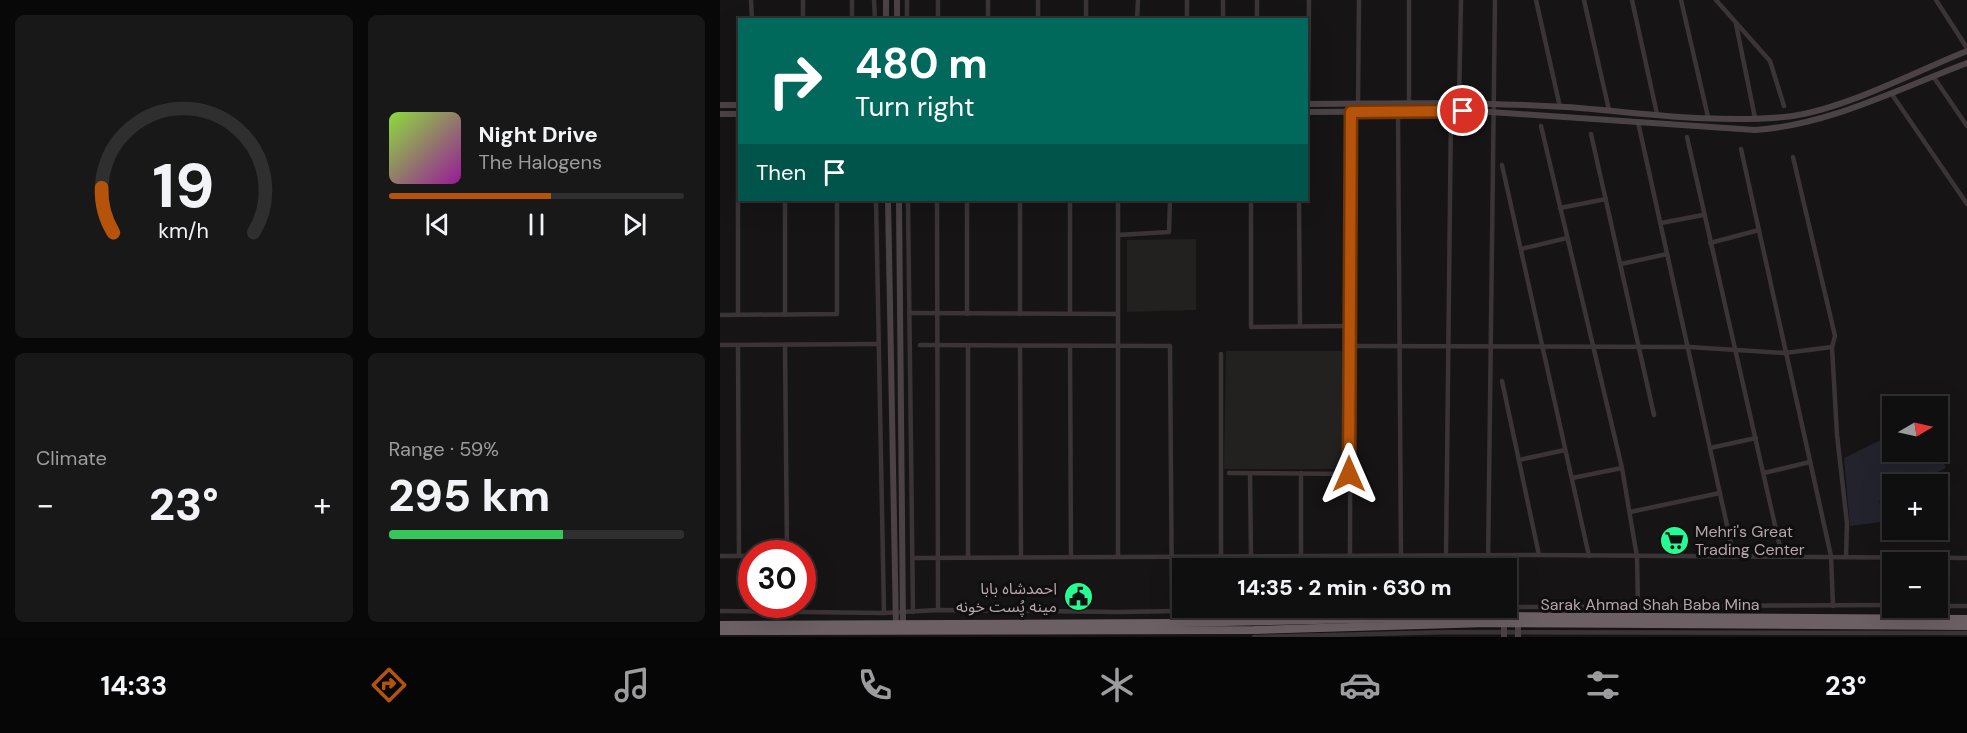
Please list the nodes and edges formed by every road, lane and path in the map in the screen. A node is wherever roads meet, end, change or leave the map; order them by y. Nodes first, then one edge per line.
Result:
1 (751, 0) edge
2 (803, 0) edge
3 (852, 0) edge
4 (874, 0) edge
5 (886, 0) edge
6 (897, 0) edge
7 (907, 0) edge
8 (938, 0) edge
9 (988, 0) edge
10 (1038, 0) edge
11 (1086, 0) edge
12 (1138, 0) edge
13 (1187, 0) edge
14 (1223, 0) edge
15 (1257, 0) edge
16 (1309, 0) edge
17 (1359, 0) edge
18 (1409, 0) edge
19 (1461, 0) edge
20 (1495, 0) edge
21 (1536, 0) edge
22 (1584, 0) edge
23 (1632, 0) edge
24 (1682, 0) edge
25 (1716, 0) edge
26 (1936, 0) edge
27 (752, 18) edge
28 (803, 18) edge
29 (852, 18) edge
30 (875, 18) edge
31 (886, 18) edge
32 (897, 18) edge
33 (907, 18) edge
34 (938, 18) edge
35 (988, 18) edge
36 (1038, 18) edge
37 (1086, 18) edge
38 (1137, 18) edge
39 (1187, 18) edge
40 (1223, 18) edge
41 (1257, 18) edge
42 (1735, 22) junction
43 (1967, 50) edge
44 (1308, 52) edge
45 (1967, 63) edge
46 (1933, 76) junction
47 (1890, 93) junction
48 (1459, 102) junction
49 (1358, 103) junction
50 (1410, 103) junction
51 (1308, 104) edge
52 (1493, 104) junction
53 (720, 105) edge
54 (738, 105) edge
55 (1784, 106) dead end
56 (1560, 107) junction
57 (1609, 110) junction
58 (1450, 111) junction
59 (1308, 112) edge
60 (1351, 112) junction
61 (1398, 112) junction
62 (1493, 112) junction
63 (720, 114) edge
64 (738, 114) edge
65 (1657, 114) junction
66 (1708, 117) junction
67 (1755, 118) junction
68 (1638, 122) junction
69 (1542, 126) dead end
70 (1967, 126) edge
71 (1591, 134) dead end
72 (1687, 137) dead end
73 (1741, 149) dead end
74 (1793, 157) dead end
75 (1502, 165) dead end
76 (1606, 199) junction
77 (739, 201) edge
78 (785, 201) edge
79 (837, 201) edge
80 (876, 201) edge
81 (888, 201) edge
82 (899, 201) edge
83 (908, 201) edge
84 (937, 201) edge
85 (967, 201) edge
86 (1020, 201) edge
87 (1070, 201) edge
88 (1118, 201) edge
89 (1170, 201) edge
90 (1251, 201) edge
91 (1299, 201) edge
92 (1967, 204) edge
93 (1560, 208) junction
94 (1703, 215) junction
95 (1661, 223) junction
96 (1759, 230) junction
97 (1118, 235) junction
98 (1567, 238) junction
99 (1710, 243) junction
100 (1521, 249) junction
101 (1667, 254) junction
102 (1621, 264) junction
103 (909, 313) junction
104 (937, 314) junction
105 (968, 314) junction
106 (1020, 314) junction
107 (1070, 314) junction
108 (1118, 314) junction
109 (720, 315) edge
110 (738, 315) junction
111 (785, 315) junction
112 (1300, 326) junction
113 (1350, 326) junction
114 (878, 344) junction
115 (720, 345) edge
116 (738, 345) junction
117 (785, 345) junction
118 (920, 345) dead end
119 (938, 345) junction
120 (968, 345) junction
121 (1118, 345) junction
122 (1020, 346) junction
123 (1070, 346) junction
124 (1350, 346) junction
125 (1399, 346) junction
126 (1449, 347) junction
127 (1489, 347) junction
128 (1544, 347) junction
129 (1592, 347) junction
130 (1640, 347) junction
131 (1689, 347) junction
132 (1832, 347) junction
133 (1733, 351) junction
134 (1785, 353) junction
135 (1221, 354) dead end
136 (1502, 381) dead end
137 (1654, 416) dead end
138 (1756, 438) junction
139 (1710, 448) junction
140 (1565, 450) junction
141 (1519, 460) junction
142 (1810, 462) junction
143 (1622, 468) junction
144 (1250, 473) junction
145 (1301, 473) junction
146 (1764, 473) junction
147 (1229, 474) dead end
148 (1349, 474) junction
149 (1572, 478) junction
150 (1720, 493) junction
151 (1630, 512) junction
152 (740, 540) edge
153 (787, 540) edge
154 (1539, 555) junction
155 (720, 556) edge
156 (738, 556) edge
157 (936, 556) junction
158 (968, 556) junction
159 (1021, 556) junction
160 (1071, 556) junction
161 (1118, 556) junction
162 (1171, 556) junction
163 (1251, 556) junction
164 (1301, 556) junction
165 (1350, 556) junction
166 (1401, 556) junction
167 (1446, 556) junction
168 (1488, 556) junction
169 (1589, 556) junction
170 (1782, 556) junction
171 (1831, 556) junction
172 (1221, 557) junction
173 (1637, 557) junction
174 (1734, 557) junction
175 (1846, 557) junction
176 (914, 558) junction
177 (1967, 558) edge
178 (1882, 605) edge
179 (1833, 606) junction
180 (1948, 606) edge
181 (1967, 606) edge
182 (1517, 607) edge
183 (1638, 607) junction
184 (938, 610) junction
185 (720, 611) edge
186 (738, 611) edge
187 (1172, 611) joint
188 (816, 612) edge
189 (903, 612) junction
190 (914, 612) junction
191 (884, 613) junction
192 (895, 613) junction
193 (1967, 619) edge
194 (1487, 620) junction
195 (720, 625) edge
196 (1967, 626) edge
197 (900, 627) junction
198 (1904, 628) edge
199 (720, 631) edge
200 (1504, 631) edge
201 (1518, 631) edge
202 (1967, 633) edge
203 (753, 634) edge
204 (1450, 634) edge
205 (1402, 635) edge
206 (1551, 635) edge
207 (1600, 635) edge
208 (1651, 635) edge
209 (1700, 635) edge
210 (1754, 635) edge
211 (1802, 635) edge
212 (1852, 635) edge
213 (1951, 635) edge
214 (1352, 636) edge
215 (1254, 637) edge
216 (1301, 637) edge

1 - 27 street
2 - 28 street
3 - 29 street
4 - 30 street
5 - 31 street
6 - 32 street
7 - 33 street
8 - 34 street
9 - 35 street
10 - 36 street
11 - 37 street
12 - 38 street
13 - 39 street
14 - 40 street
15 - 41 street
16 - 44 street
17 - 49 street
18 - 50 street
19 - 48 street
20 - 52 street
21 - 56 street
22 - 57 street
23 - 65 street
24 - 66 street
25 - 42 street
26 - 43 street
42 - 55 street
42 - 67 street
43 - 67 street
45 - 46 street
46 - 47 street
46 - 70 street
47 - 68 street
47 - 92 street
48 - 50 street
48 - 52 street
49 - 50 street
49 - 51 street
52 - 56 street
52 - 62 street
53 - 54 street
56 - 57 street
57 - 65 street
58 - 61 street
58 - 62 street
58 - 126 street
59 - 60 street
60 - 61 street
60 - 113 street
61 - 125 street
62 - 68 street
62 - 127 street
63 - 64 street
65 - 66 street
66 - 67 street
68 - 95 street
69 - 93 street
71 - 76 street
72 - 94 street
73 - 96 street
74 - 132 street
75 - 100 street
76 - 93 street
76 - 102 street
77 - 110 street
78 - 111 street
79 - 111 street
80 - 114 street
81 - 192 street
82 - 189 street
83 - 103 street
84 - 104 street
85 - 105 street
86 - 106 street
87 - 107 street
88 - 97 street
89 - 97 street
90 - 112 street
91 - 112 street
93 - 98 street
94 - 95 street
94 - 99 street
95 - 101 street
96 - 99 street
96 - 134 street
97 - 108 street
98 - 100 street
98 - 129 street
99 - 133 street
100 - 128 street
101 - 102 street
101 - 131 street
102 - 130 street
103 - 104 street
103 - 176 street
104 - 105 street
104 - 119 street
105 - 106 street
106 - 107 street
107 - 108 street
108 - 121 street
109 - 110 street
110 - 111 street
112 - 113 street
113 - 124 street
114 - 117 street
114 - 191 street
115 - 116 street
116 - 117 street
116 - 152 street
117 - 153 street
118 - 119 street
119 - 120 street
119 - 157 street
120 - 122 street
120 - 158 street
121 - 123 street
121 - 161 street
121 - 162 street
122 - 123 street
122 - 159 street
123 - 160 street
124 - 125 street
124 - 148 street
125 - 126 street
125 - 166 street
126 - 127 street
126 - 167 street
127 - 128 street
127 - 168 street
128 - 129 street
128 - 140 street
129 - 130 street
129 - 143 street
130 - 131 street
130 - 137 street
131 - 133 street
131 - 139 street
132 - 134 street
132 - 175 street
133 - 134 street
133 - 138 street
134 - 142 street
135 - 172 street
136 - 141 street
138 - 139 street
138 - 146 street
139 - 150 street
140 - 141 street
140 - 149 street
141 - 154 street
142 - 146 street
142 - 171 street
143 - 149 street
143 - 151 street
144 - 145 street
144 - 147 street
144 - 163 street
145 - 148 street
145 - 164 street
146 - 170 street
148 - 165 street
149 - 169 street
150 - 151 street
150 - 174 street
151 - 173 street
154 - 168 street
154 - 169 street
155 - 156 street
157 - 158 street
157 - 176 street
157 - 184 street
158 - 159 street
159 - 160 street
160 - 161 street
161 - 162 street
162 - 172 street
162 - 187 street
163 - 164 street
163 - 172 street
164 - 165 street
165 - 166 street
166 - 167 street
167 - 168 street
169 - 173 street
170 - 171 street
170 - 174 street
171 - 175 street
171 - 179 street
173 - 174 street
173 - 183 street
175 - 177 street
176 - 190 street
178 - 179 street
179 - 183 street
180 - 181 street
182 - 183 street
184 - 187 street
184 - 190 street
185 - 186 street
188 - 191 street
189 - 190 street
189 - 192 street
189 - 197 street
191 - 192 street
192 - 197 street
193 - 198 highway, Sarak Ahmad Shah Baba Mina
194 - 197 highway
194 - 198 highway, Sarak Ahmad Shah Baba Mina
194 - 200 highway
195 - 197 highway
196 - 198 highway
197 - 203 highway
198 - 201 highway
198 - 212 street
198 - 213 street
199 - 203 highway
200 - 201 highway
200 - 204 street
201 - 206 street
202 - 213 street
204 - 205 street
205 - 214 street
206 - 207 street
207 - 208 street
208 - 209 street
209 - 210 street
210 - 211 street
211 - 212 street
214 - 216 street
215 - 216 street

